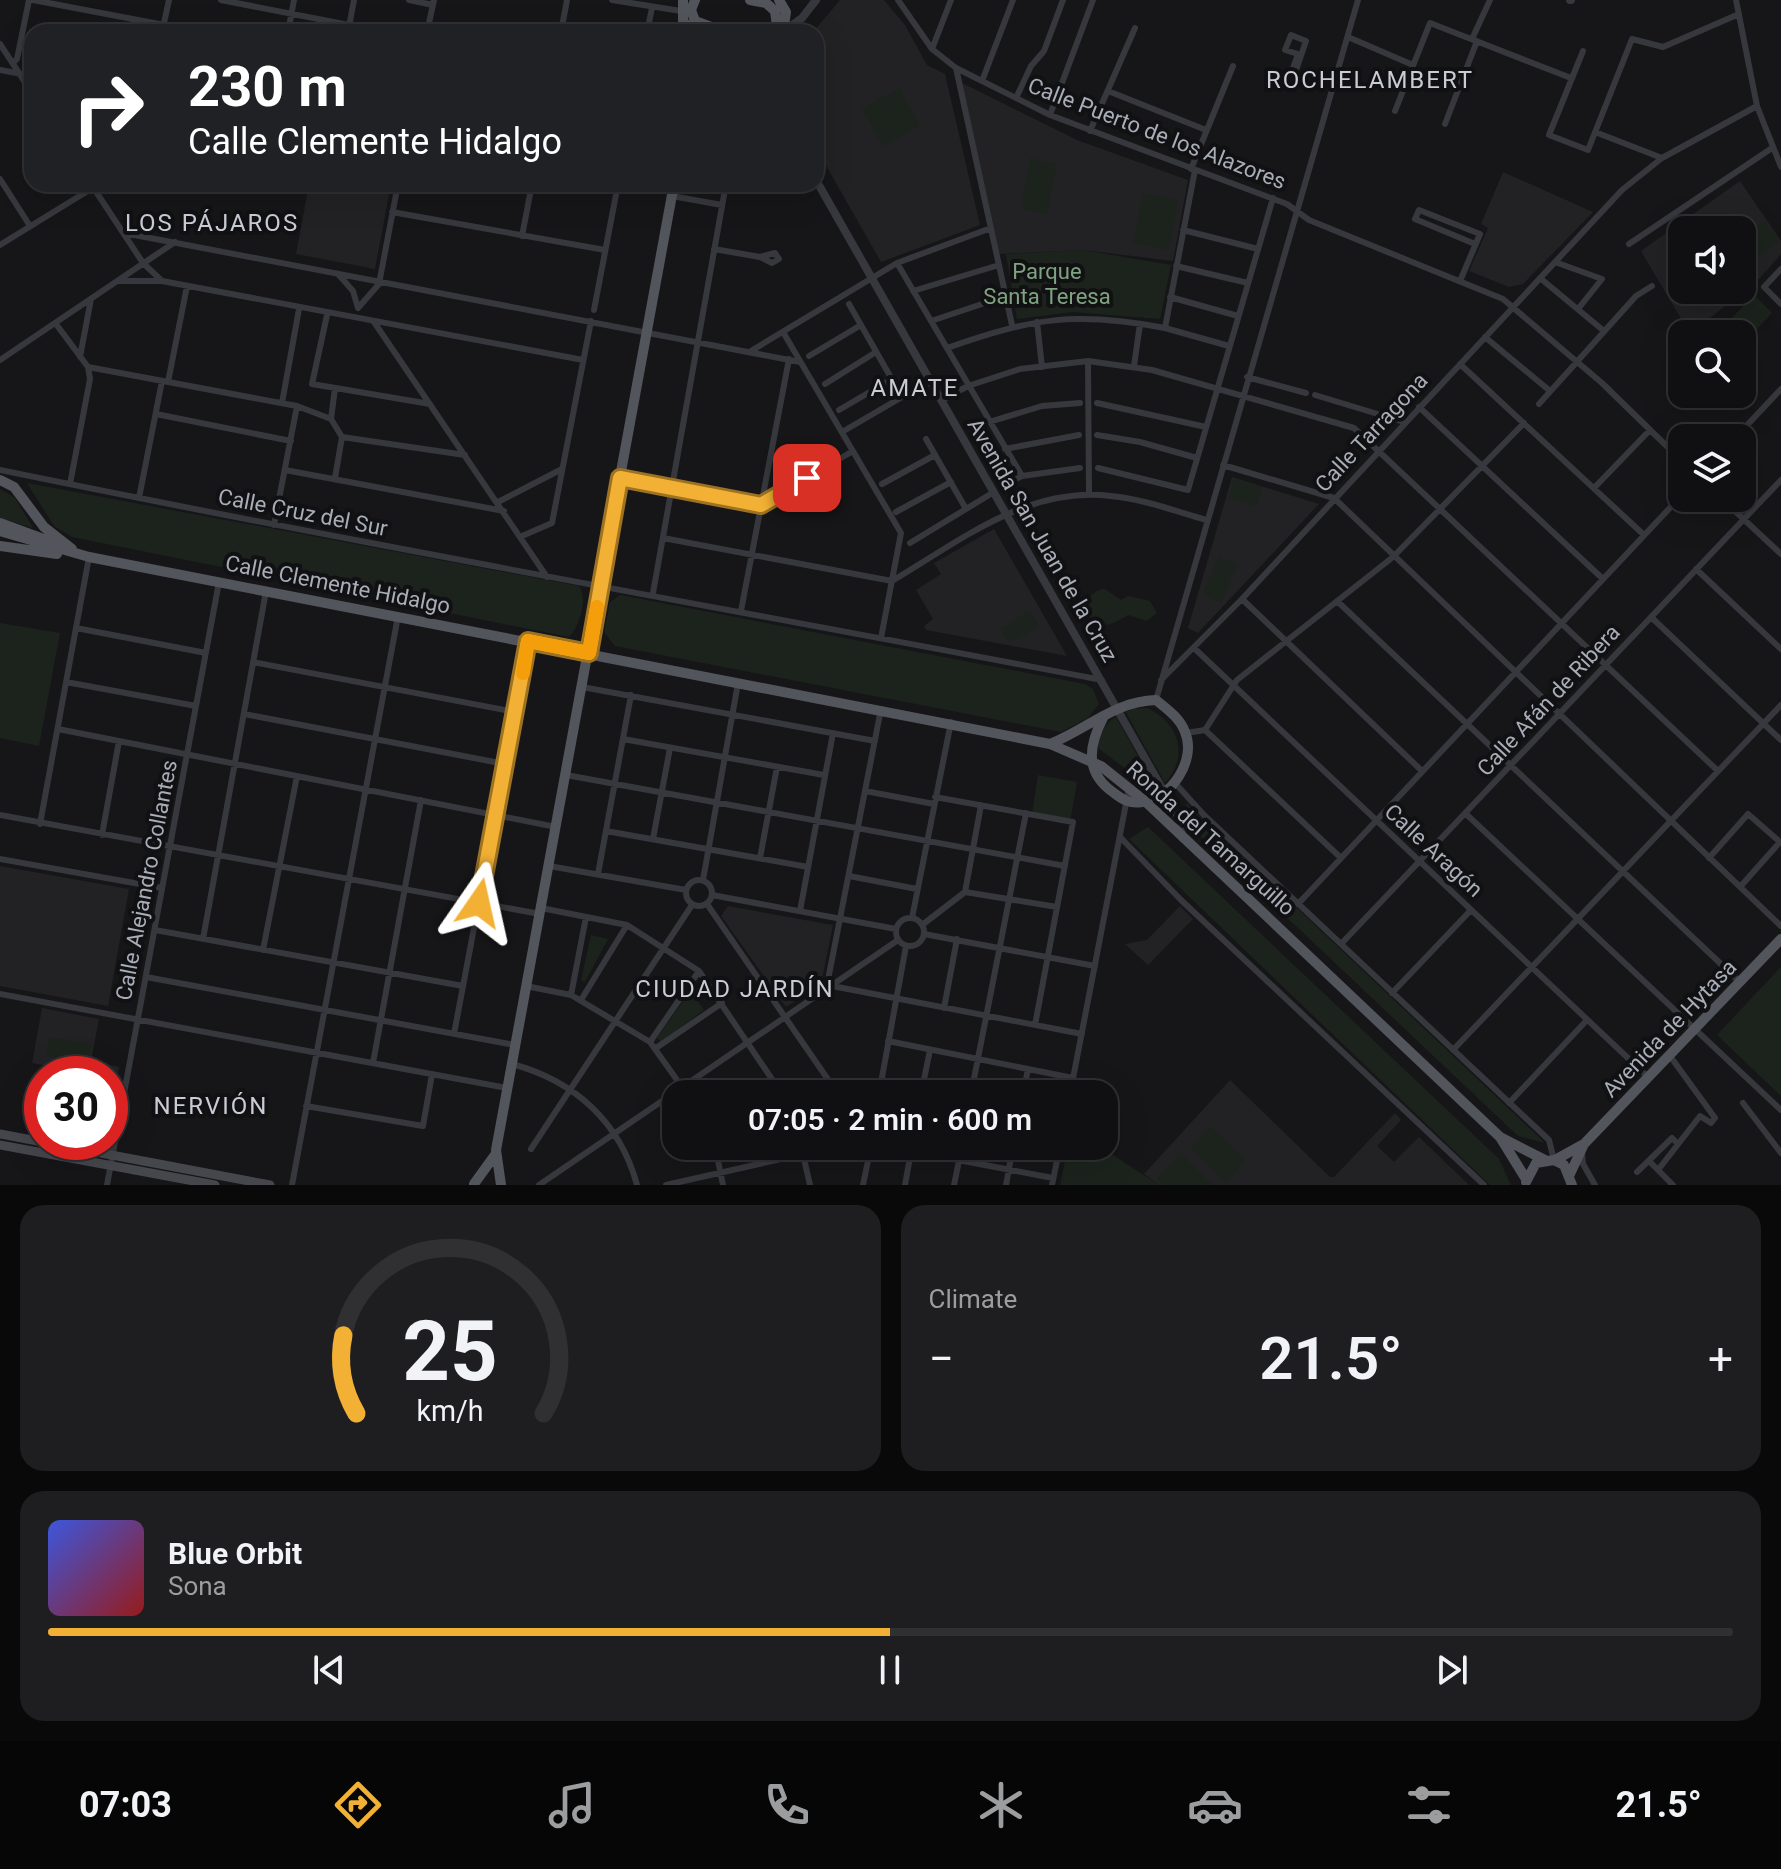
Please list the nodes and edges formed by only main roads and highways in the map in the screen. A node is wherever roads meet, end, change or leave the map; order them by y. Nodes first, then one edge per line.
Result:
1 (695, 0) edge
2 (750, 0) edge
3 (779, 0) edge
4 (703, 24) edge
5 (777, 24) edge
6 (782, 24) edge
7 (673, 192) edge
8 (0, 480) edge
9 (0, 523) edge
10 (0, 531) edge
11 (0, 546) edge
12 (84, 556) junction
13 (589, 653) junction
14 (1103, 718) junction
15 (1050, 744) junction
16 (1090, 760) junction
17 (1146, 802) junction
18 (1781, 939) edge
19 (0, 1134) edge
20 (1500, 1137) junction
21 (0, 1145) edge
22 (1583, 1147) junction
23 (495, 1155) junction
24 (1551, 1160) junction
25 (112, 1161) junction
26 (1571, 1178) edge
27 (1526, 1182) edge
28 (215, 1185) edge
29 (270, 1185) edge
30 (472, 1185) edge
31 (480, 1185) edge
32 (501, 1185) edge

1 - 4 main road
2 - 5 main road
3 - 6 main road
7 - 13 main road
8 - 12 main road, Calle Clemente Hidalgo
9 - 12 main road, Calle Clemente Hidalgo
10 - 12 main road, Calle Clemente Hidalgo
11 - 12 main road, Calle Clemente Hidalgo
12 - 13 main road, Calle Clemente Hidalgo
13 - 15 main road, Ronda del Tamarguillo
13 - 23 main road
14 - 15 main road
14 - 16 main road
14 - 17 main road
15 - 16 main road, Ronda del Tamarguillo
16 - 17 main road, Ronda del Tamarguillo
16 - 17 main road
17 - 20 main road, Ronda del Tamarguillo
18 - 22 main road, Avenida de Hytasa
19 - 25 main road
20 - 24 main road, Ronda del Tamarguillo
20 - 27 main road, Ronda del Tamarguillo
21 - 25 main road
22 - 24 main road
22 - 26 main road
23 - 30 main road
23 - 32 main road
24 - 26 main road, Ronda del Tamarguillo
24 - 27 main road
25 - 28 main road
25 - 29 main road
30 - 31 main road

